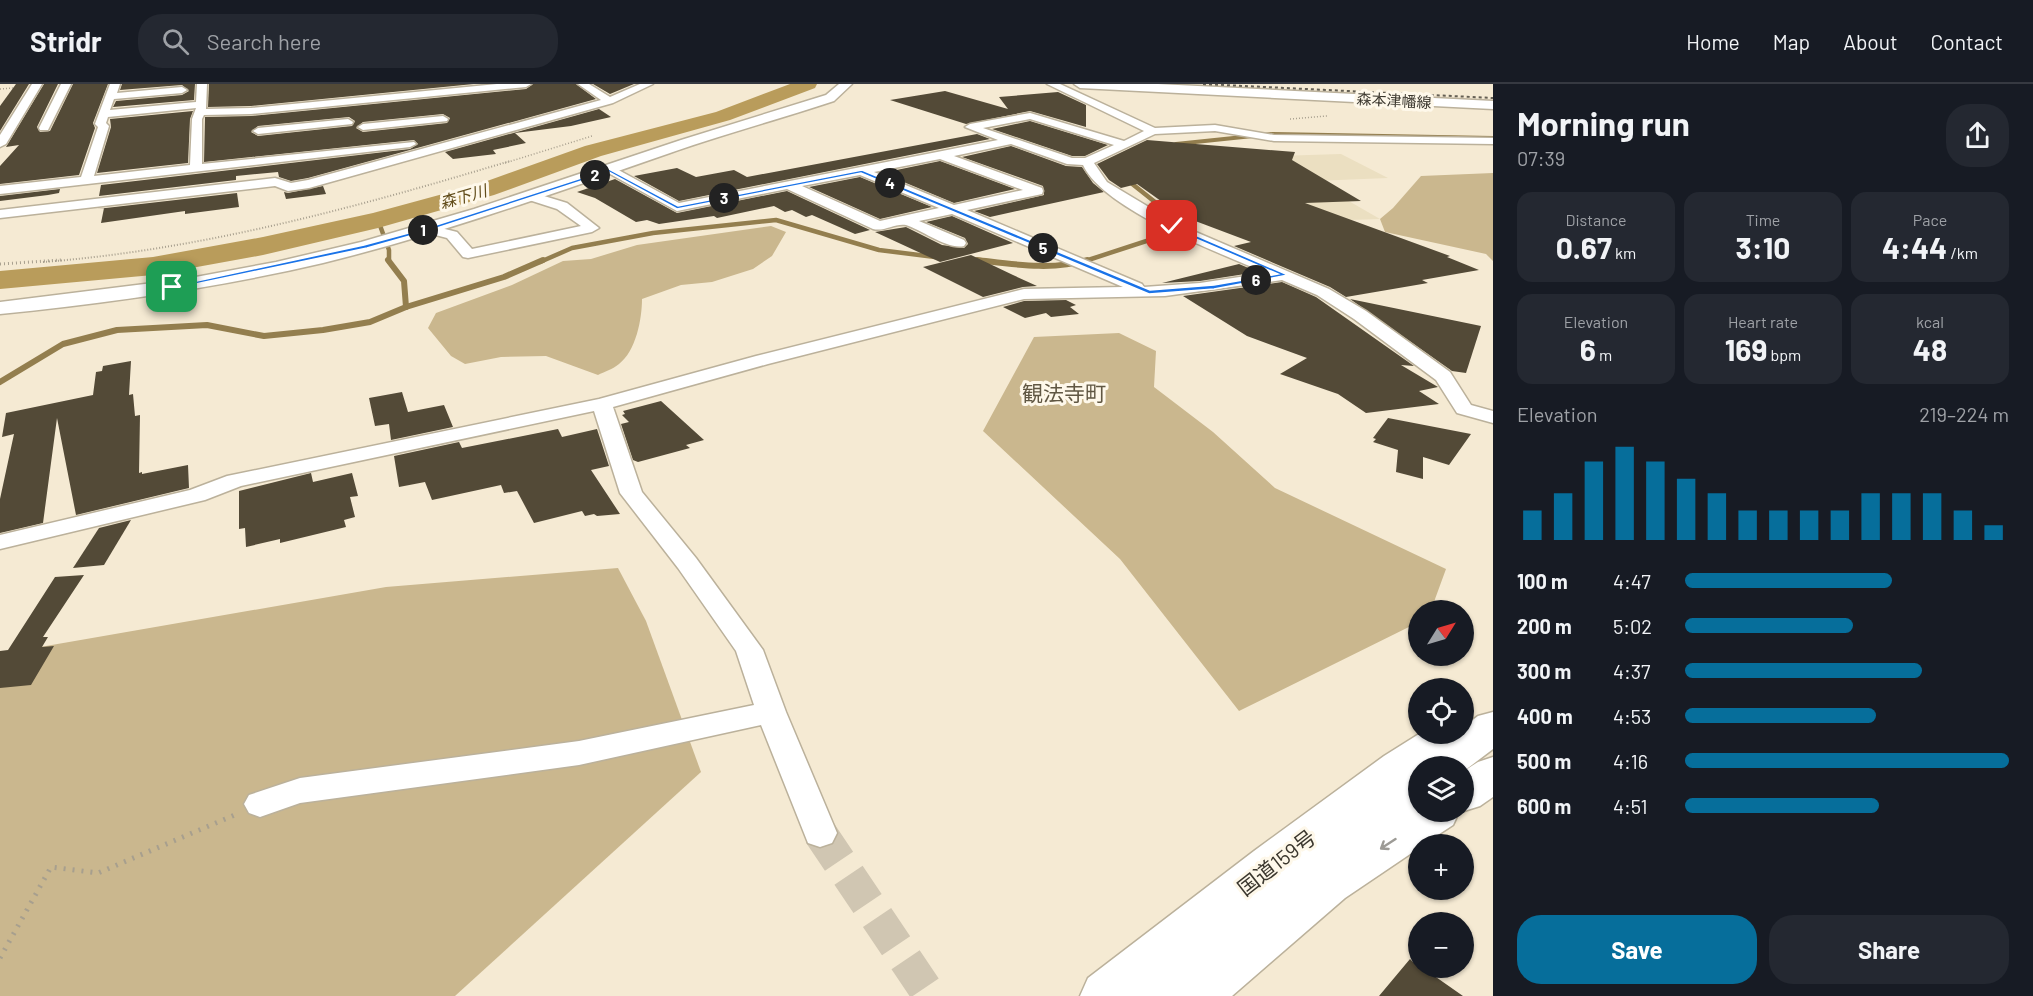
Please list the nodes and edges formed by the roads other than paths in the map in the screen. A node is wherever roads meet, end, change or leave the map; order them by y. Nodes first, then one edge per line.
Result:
1 (37, 84) edge
2 (66, 84) edge
3 (132, 84) edge
4 (414, 84) edge
5 (526, 84) edge
6 (583, 84) edge
7 (648, 84) edge
8 (846, 84) edge
9 (1052, 84) edge
10 (1080, 84) edge
11 (202, 86) edge
12 (113, 89) edge
13 (1248, 89) edge
14 (609, 101) junction
15 (1493, 105) edge
16 (201, 108) junction
17 (251, 111) junction
18 (104, 114) junction
19 (444, 120) junction
20 (348, 122) dead end
21 (363, 127) dead end
22 (44, 128) dead end
23 (5, 129) edge
24 (258, 131) junction
25 (1153, 131) junction
26 (1011, 141) junction
27 (1493, 141) edge
28 (0, 144) edge
29 (1123, 144) junction
30 (944, 156) junction
31 (267, 160) junction
32 (1087, 162) junction
33 (196, 167) junction
34 (609, 170) junction
35 (862, 171) junction
36 (103, 178) junction
37 (86, 180) junction
38 (275, 182) junction
39 (789, 185) junction
40 (0, 189) edge
41 (531, 196) junction
42 (96, 203) junction
43 (952, 209) junction
44 (0, 214) edge
45 (905, 220) junction
46 (429, 229) junction
47 (959, 243) dead end
48 (1285, 275) junction
49 (1149, 292) junction
50 (0, 308) edge
51 (602, 404) junction
52 (1493, 417) edge
53 (0, 542) edge
54 (1493, 704) edge
55 (771, 712) junction
56 (1474, 717) edge
57 (1493, 727) edge
58 (1435, 744) edge
59 (1454, 756) edge
60 (1493, 774) edge
61 (1474, 787) edge
62 (1408, 791) edge
63 (260, 804) road end
64 (1422, 822) edge
65 (820, 833) tunnel mouth
66 (1107, 996) edge
67 (1151, 996) edge
68 (1193, 996) edge

1 - 23 street
2 - 22 street
3 - 12 street
4 - 19 street
5 - 19 street
6 - 14 street
7 - 14 street
8 - 34 street
9 - 25 street
10 - 13 main road, 森本津幡線
11 - 12 street
11 - 16 street
12 - 18 street
13 - 15 main road, 森本津幡線
14 - 19 street
16 - 17 street
16 - 18 street
16 - 33 street
17 - 19 street
17 - 24 street
18 - 37 street
19 - 21 street
19 - 31 street
19 - 38 street
20 - 24 street
23 - 28 street
24 - 31 street
25 - 27 street
25 - 29 street
26 - 29 street
26 - 30 street
26 - 32 street
29 - 32 street
30 - 35 street
30 - 43 street
31 - 33 street
31 - 38 street
32 - 48 street
33 - 36 street
34 - 39 street
34 - 41 street
35 - 39 street
35 - 43 street
36 - 37 street
36 - 42 street
37 - 40 street
38 - 42 street
39 - 45 street
41 - 46 street
41 - 46 street
42 - 44 street
43 - 45 street
43 - 49 street
45 - 47 street
46 - 50 street
48 - 49 street
48 - 52 street
49 - 51 street
51 - 53 street
51 - 55 street
54 - 56 main road
55 - 63 street
55 - 65 street
57 - 59 main road
58 - 66 main road, 国道159号
60 - 61 main road
62 - 67 main road, 国道159号
64 -> 68 main road

